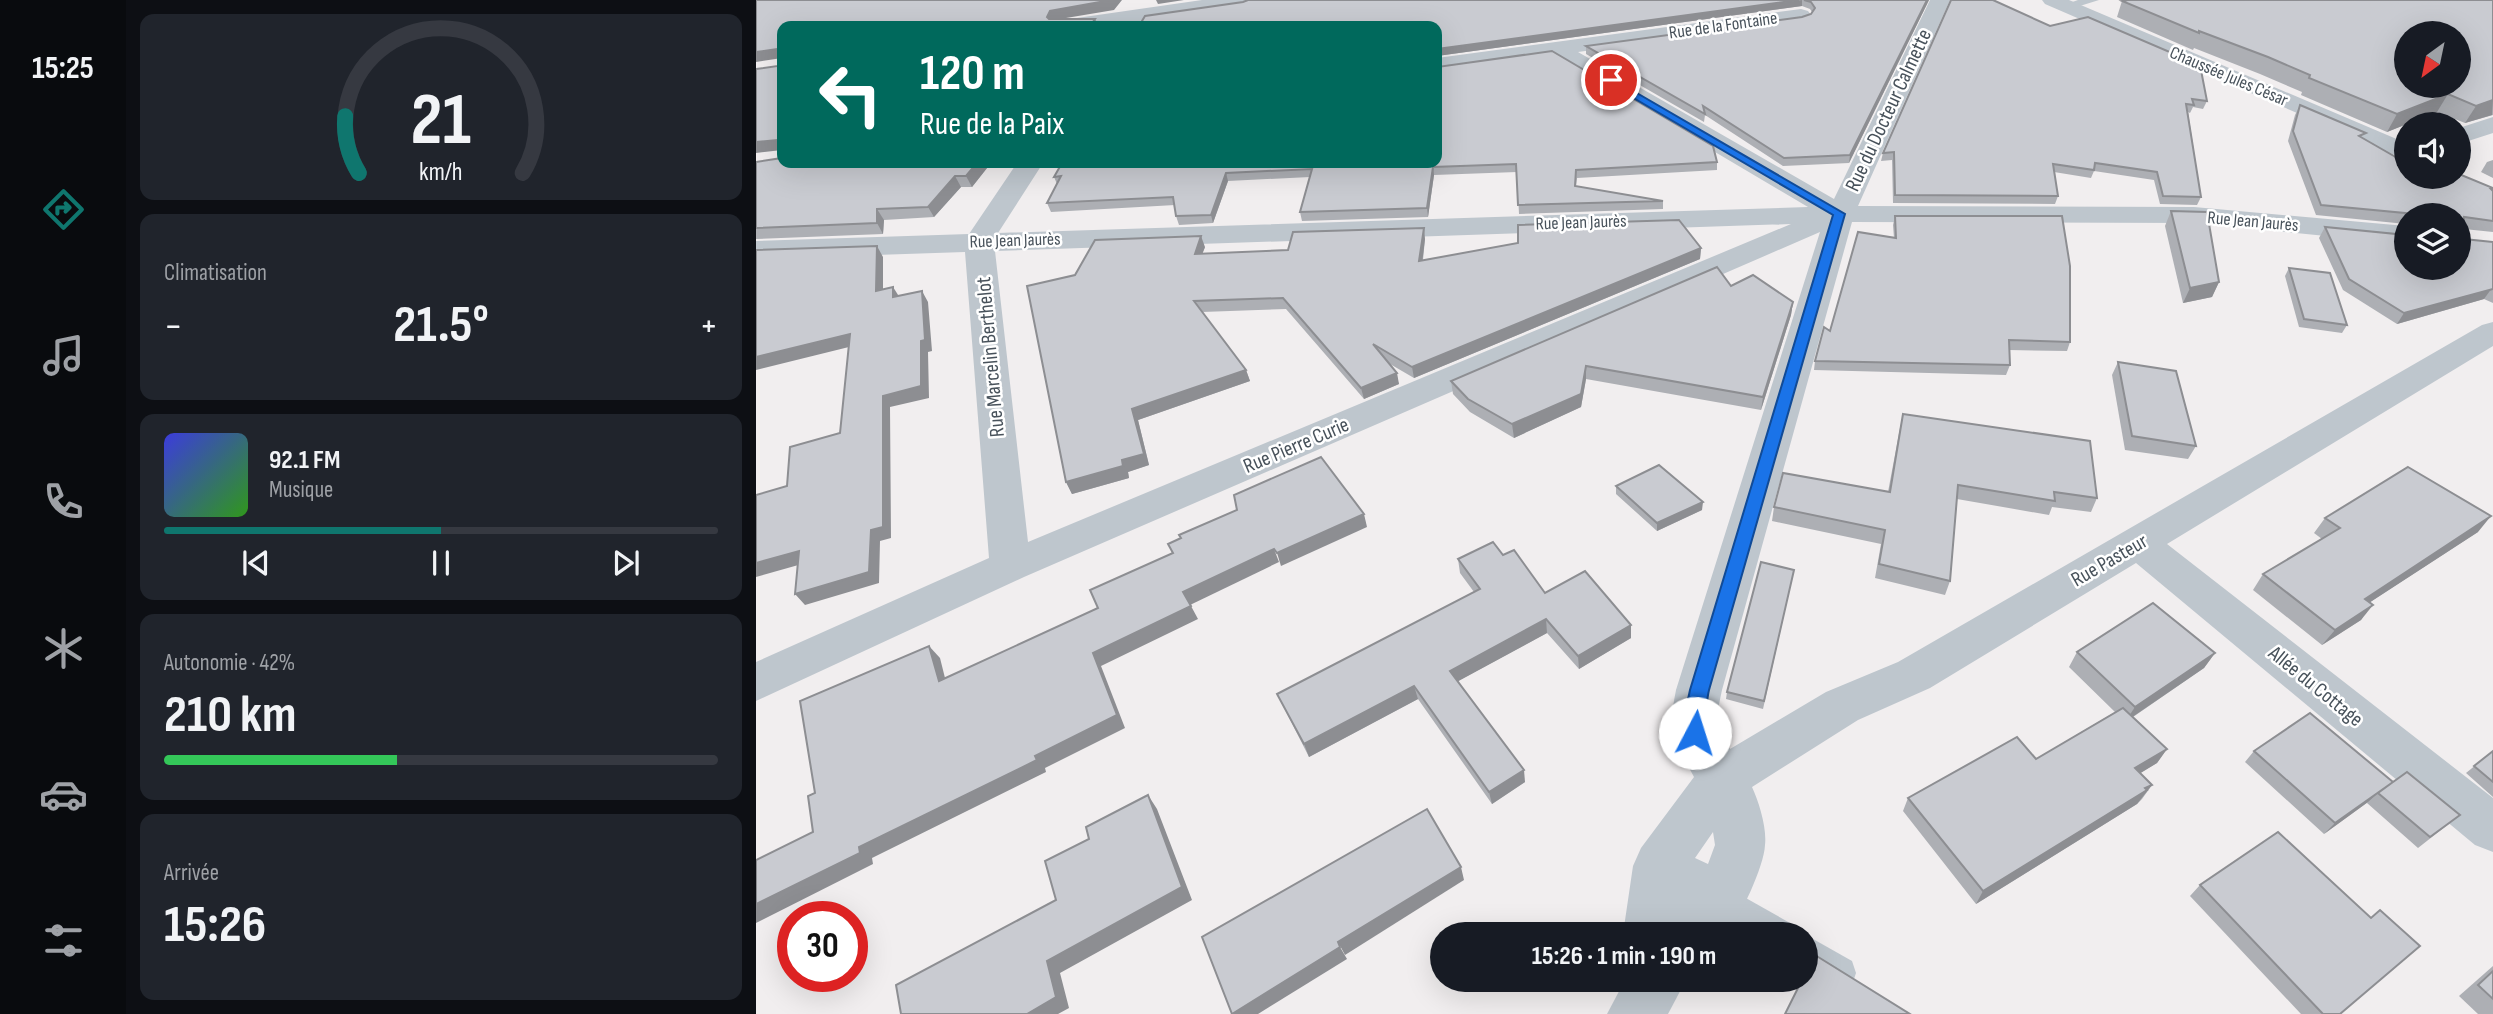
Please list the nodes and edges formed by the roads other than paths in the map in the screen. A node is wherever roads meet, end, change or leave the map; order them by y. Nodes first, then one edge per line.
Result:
1 (1244, 0) edge
2 (1940, 0) edge
3 (2093, 0) edge
4 (2060, 3) edge
5 (1801, 15) edge
6 (1098, 21) edge
7 (1554, 47) junction
8 (1442, 64) edge
9 (2493, 124) edge
10 (2471, 132) edge
11 (2394, 147) edge
12 (1027, 168) edge
13 (1840, 214) junction
14 (2394, 234) edge
15 (979, 241) junction
16 (756, 250) edge
17 (2493, 332) edge
18 (2138, 543) junction
19 (1010, 566) junction
20 (756, 682) edge
21 (1721, 780) junction
22 (2493, 828) edge
23 (1659, 866) junction
24 (1708, 917) edge
25 (1652, 922) edge
26 (1729, 922) edge
27 (1818, 959) edge
28 (1861, 986) edge

1 - 6 street
2 - 13 street, Rue du Docteur Calmette
3 - 4 lane
4 - 11 street, Chaussée Jules César
5 - 7 street, Rue de la Fontaine
7 - 8 street, Rue de la Fontaine
7 - 13 street
9 - 10 street
12 - 15 street
13 - 14 street, Rue Jean Jaurès
13 - 15 street, Rue Jean Jaurès
13 - 19 street, Rue Pierre Curie
13 - 21 street, Rue du Docteur Calmette
15 - 16 street, Rue Jean Jaurès
15 - 19 street, Rue Marcelin Berthelot
17 - 18 street, Rue Pasteur
18 - 21 street, Rue Pasteur
18 - 22 street, Allée du Cottage
19 - 20 street, Rue Pierre Curie
21 - 23 street, Rue Pasteur
21 - 24 street
23 - 24 street
23 - 25 street, Rue Pasteur
24 - 26 lane
27 - 28 lane

